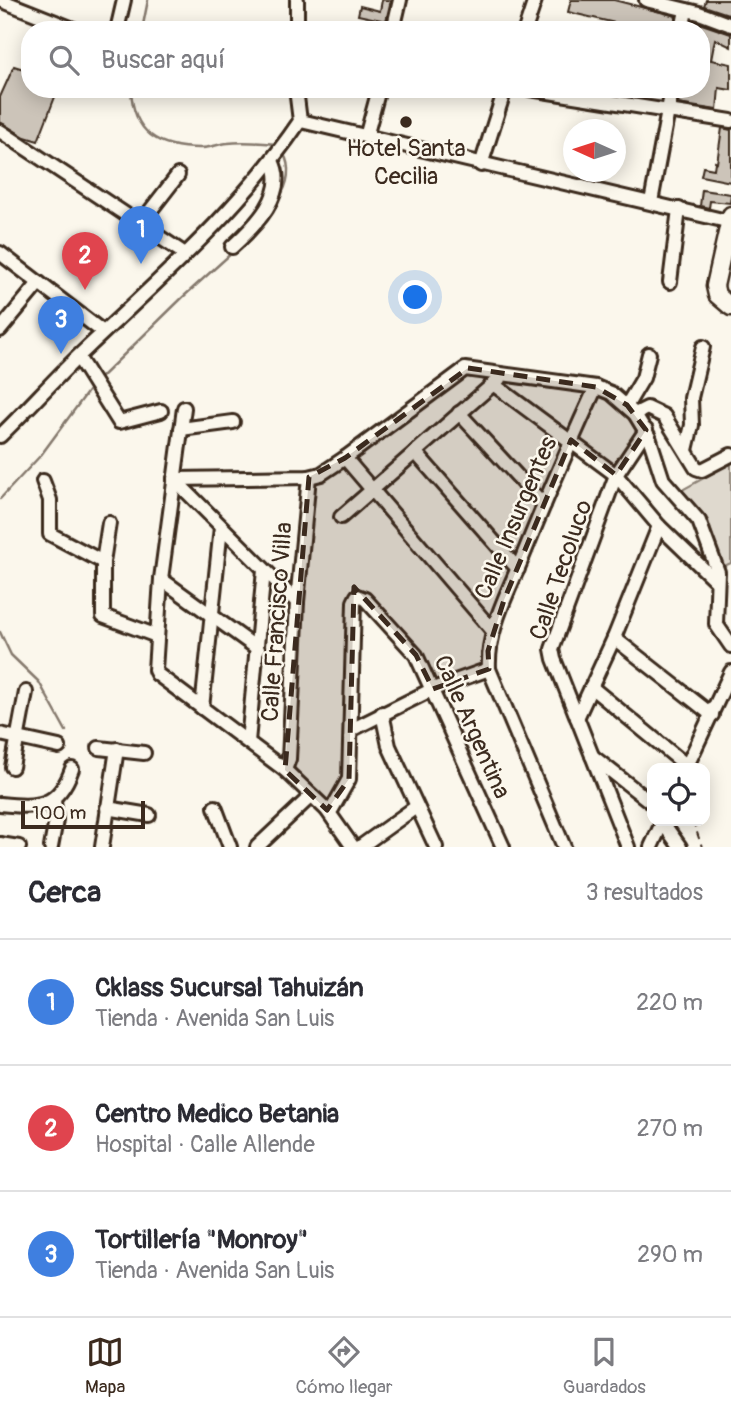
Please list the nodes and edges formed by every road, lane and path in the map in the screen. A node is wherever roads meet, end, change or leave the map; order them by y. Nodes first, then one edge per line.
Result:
1 (0, 0) edge
2 (124, 0) edge
3 (297, 0) edge
4 (400, 0) edge
5 (535, 0) edge
6 (646, 0) edge
7 (686, 10) junction
8 (53, 21) edge
9 (119, 21) edge
10 (297, 21) edge
11 (395, 21) edge
12 (528, 21) edge
13 (684, 21) edge
14 (731, 25) edge
15 (297, 98) edge
16 (377, 98) edge
17 (502, 98) edge
18 (586, 98) edge
19 (670, 98) edge
20 (668, 111) junction
21 (301, 121) junction
22 (731, 121) edge
23 (0, 131) edge
24 (366, 137) junction
25 (274, 160) junction
26 (481, 165) junction
27 (178, 175) dead end
28 (651, 202) junction
29 (679, 209) junction
30 (730, 219) edge
31 (139, 224) junction
32 (232, 247) dead end
33 (0, 253) edge
34 (185, 254) junction
35 (39, 282) junction
36 (670, 282) dead end
37 (731, 307) edge
38 (0, 330) edge
39 (103, 332) junction
40 (703, 347) dead end
41 (649, 354) dead end
42 (78, 356) junction
43 (505, 373) junction
44 (493, 384) junction
45 (596, 387) junction
46 (184, 408) dead end
47 (631, 409) junction
48 (162, 411) dead end
49 (459, 414) junction
50 (233, 422) dead end
51 (181, 429) junction
52 (2, 430) edge
53 (646, 430) junction
54 (571, 440) junction
55 (686, 450) junction
56 (416, 453) junction
57 (731, 455) edge
58 (345, 458) junction
59 (616, 475) junction
60 (309, 477) junction
61 (174, 479) junction
62 (43, 481) dead end
63 (371, 491) junction
64 (544, 505) junction
65 (341, 517) dead end
66 (109, 523) dead end
67 (659, 526) junction
68 (221, 527) junction
69 (103, 562) junction
70 (518, 569) junction
71 (264, 570) junction
72 (161, 579) junction
73 (718, 582) junction
74 (297, 602) junction
75 (210, 613) junction
76 (493, 631) junction
77 (157, 636) junction
78 (614, 638) junction
79 (731, 646) edge
80 (258, 649) junction
81 (489, 669) junction
82 (731, 673) edge
83 (591, 687) junction
84 (433, 690) junction
85 (26, 692) dead end
86 (202, 708) junction
87 (382, 713) junction
88 (712, 715) junction
89 (577, 718) junction
90 (351, 730) junction
91 (0, 734) edge
92 (19, 738) junction
93 (248, 743) junction
94 (59, 747) dead end
95 (99, 748) dead end
96 (117, 749) junction
97 (144, 753) dead end
98 (592, 756) junction
99 (682, 763) edge
100 (689, 763) edge
101 (12, 767) dead end
102 (72, 769) dead end
103 (285, 770) junction
104 (311, 796) junction
105 (647, 799) edge
106 (54, 800) junction
107 (0, 804) edge
108 (215, 807) dead end
109 (416, 807) junction
110 (107, 808) junction
111 (327, 810) junction
112 (149, 815) dead end
113 (661, 826) edge
114 (666, 826) edge
115 (696, 826) edge
116 (0, 844) edge
117 (264, 845) edge
118 (19, 847) edge
119 (51, 847) edge
120 (102, 847) edge
121 (230, 847) edge
122 (354, 847) edge
123 (360, 847) edge
124 (436, 847) edge
125 (503, 847) edge
126 (564, 847) edge
127 (628, 847) edge
128 (651, 847) edge
129 (680, 847) edge
130 (702, 847) edge

1 - 8 street
2 - 9 street
3 - 10 street
4 - 11 street
5 - 12 street
6 - 7 street
7 - 13 street
7 - 14 street
15 - 21 street
16 - 24 street
17 - 26 street
18 - 20 street
19 - 20 street
20 - 22 street
20 - 28 street
21 - 24 street
21 - 25 street
23 - 31 street
24 - 26 street
25 - 32 street
25 - 34 street
26 - 28 street
27 - 31 street
28 - 29 street
29 - 30 street
29 - 36 street
30 - 37 main road
31 - 34 street
33 - 35 street
34 - 39 street
35 - 38 street
35 - 39 street
39 - 42 street
40 - 55 street
41 - 47 street
42 - 48 street
42 - 52 street
43 - 44 street
43 - 45 street
43 - 58 street
44 - 49 street
44 - 54 street
45 - 47 street
45 - 54 street, Calle Insurgentes
46 - 51 street
47 - 53 street
47 - 55 street
49 - 56 street
49 - 64 street
50 - 51 street
51 - 61 street
53 - 59 street, Calle Tecoluco
53 - 73 street
54 - 59 street
54 - 64 street, Calle Insurgentes
55 - 57 street
56 - 63 street
56 - 70 street
58 - 60 street
58 - 63 street
59 - 67 street
59 - 89 street, Calle Tecoluco
60 - 61 street
60 - 74 street, Calle Francisco Villa
61 - 68 street
61 - 72 street
62 - 69 street
63 - 65 street
63 - 76 street
64 - 70 street, Calle Insurgentes
66 - 69 street
67 - 73 street
67 - 78 street
68 - 71 street
68 - 75 street
69 - 77 street
70 - 76 street, Calle Insurgentes
71 - 74 street
71 - 80 street
72 - 75 street
72 - 77 street
73 - 79 street
74 - 103 street, Calle Francisco Villa
75 - 80 street
75 - 86 street
76 - 81 street, Calle Insurgentes
77 - 86 street
78 - 83 street
78 - 88 street
80 - 93 street
81 - 84 street
81 - 126 street
82 - 88 street
83 - 89 street
83 - 99 street
84 - 87 street
84 - 90 street, Calle Argentina
84 - 125 street, Calle Argentina
85 - 92 street
86 - 93 street
87 - 90 street
87 - 109 street
88 - 100 street
89 - 98 street, Calle Tecoluco
90 - 111 street
91 - 92 street
92 - 94 street
92 - 101 street
93 - 103 street
95 - 96 street
96 - 97 street
96 - 110 street
98 - 105 street
98 - 127 street, Calle Tecoluco
102 - 106 street
103 - 104 street
104 - 111 street
104 - 117 street
106 - 107 street
106 - 119 street
108 - 121 street
109 - 123 street
109 - 124 street
110 - 112 street
110 - 120 street
111 - 122 street
113 - 128 street
114 - 129 street
115 - 130 path
116 - 118 street

